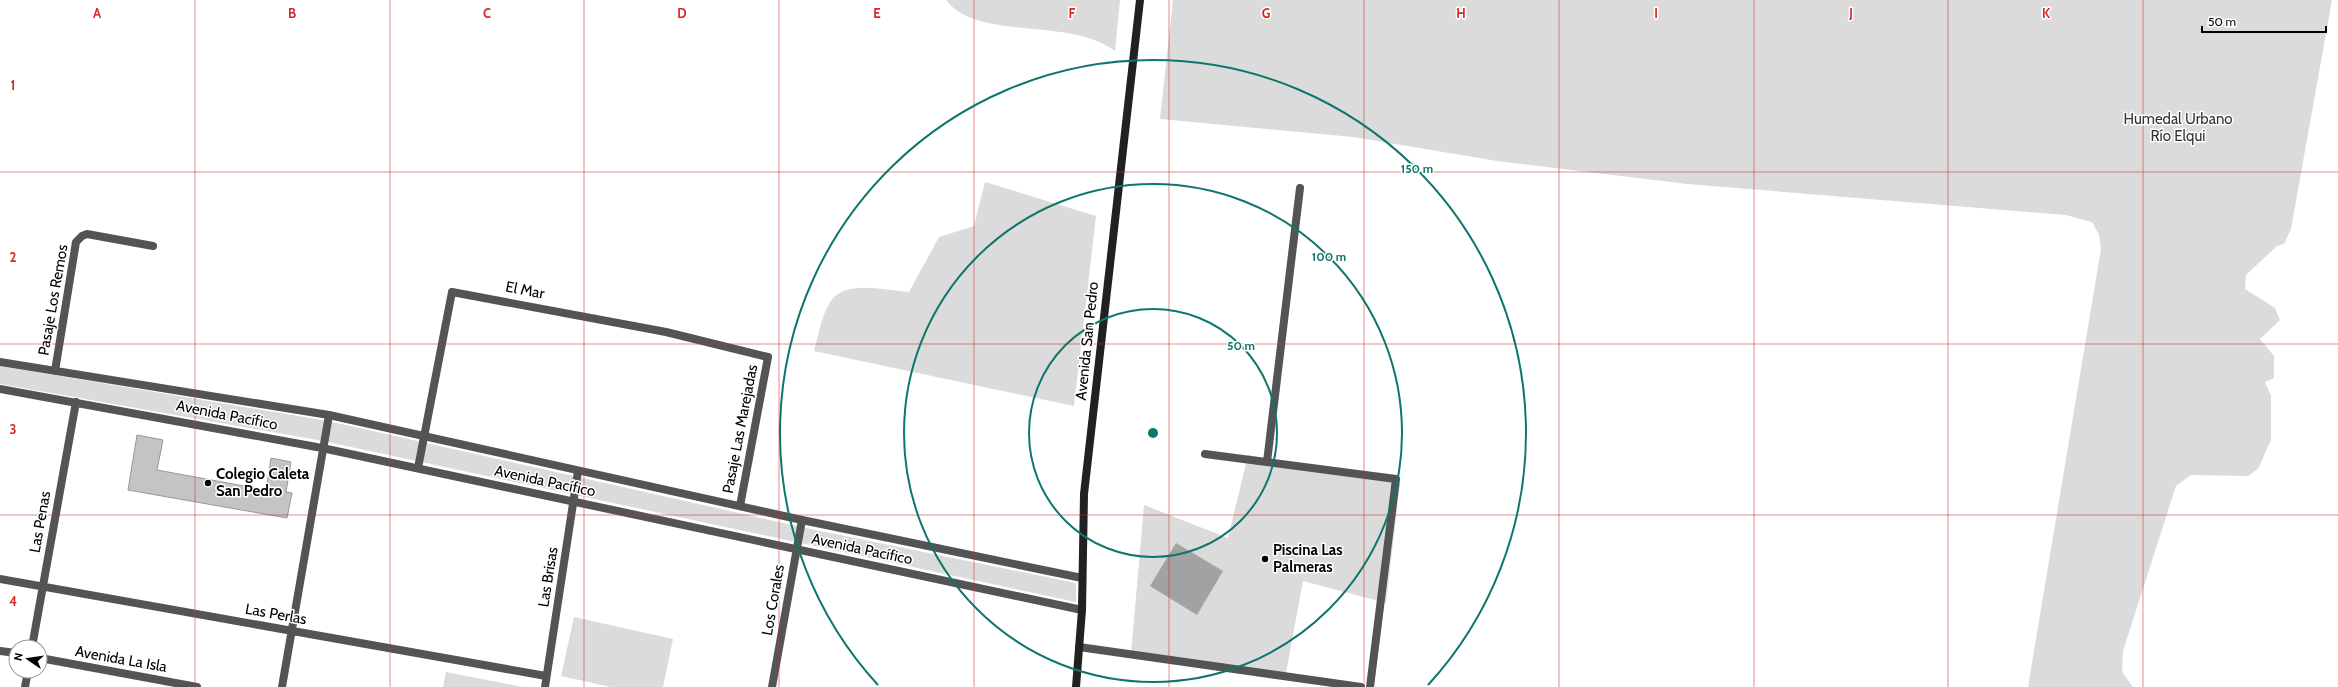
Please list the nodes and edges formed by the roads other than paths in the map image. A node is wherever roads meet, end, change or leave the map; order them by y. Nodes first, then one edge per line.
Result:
1 (1140, 0) edge
2 (1300, 188) dead end
3 (153, 246) dead end
4 (768, 357) joint
5 (0, 362) edge
6 (55, 371) junction
7 (0, 389) edge
8 (76, 402) junction
9 (329, 415) junction
10 (424, 436) junction
11 (322, 448) junction
12 (1205, 454) dead end
13 (1267, 462) junction
14 (418, 468) junction
15 (578, 471) junction
16 (573, 502) junction
17 (740, 506) junction
18 (802, 520) junction
19 (796, 550) junction
20 (1082, 578) junction
21 (0, 579) edge
22 (44, 586) junction
23 (1082, 610) junction
24 (291, 631) junction
25 (34, 639) edge
26 (1079, 647) junction
27 (48, 659) edge
28 (546, 676) junction
29 (772, 686) edge
30 (197, 687) edge
31 (282, 687) edge
32 (545, 687) edge
33 (782, 687) edge
34 (1076, 687) edge
35 (1361, 687) edge
36 (1370, 687) edge

1 - 20 street, Avenida San Pedro
2 - 13 street
3 - 6 street, Pasaje Los Remos
4 - 10 street, El Mar
4 - 17 street, Pasaje Las Marejadas
5 - 6 street, Avenida Pacífico
6 - 9 street, Avenida Pacífico
7 - 8 street, Avenida Pacífico
8 - 11 street, Avenida Pacífico
8 - 22 street, Las Penas
9 - 10 street, Avenida Pacífico
9 - 11 street
10 - 14 street, El Mar
10 - 15 street, Avenida Pacífico
11 - 14 street, Avenida Pacífico
11 - 24 street
12 - 13 street
13 - 36 street
14 - 16 street, Avenida Pacífico
15 - 16 street, Las Brisas
15 - 17 street, Avenida Pacífico
16 - 19 street, Avenida Pacífico
16 - 28 street, Las Brisas
17 - 18 street, Avenida Pacífico
18 - 19 street, Los Corales
18 - 20 street, Avenida Pacífico
19 - 23 street, Avenida Pacífico
19 - 29 street, Los Corales
20 - 23 street, Avenida San Pedro
21 - 22 street, Las Perlas
22 - 24 street, Las Perlas
22 - 25 street, Las Penas
23 - 26 street, Avenida San Pedro
24 - 28 street, Las Perlas
24 - 31 street
26 - 34 street, Avenida San Pedro
26 - 35 street
27 - 30 street, Avenida La Isla
28 - 32 street, Las Brisas
29 - 33 street, Los Corales

